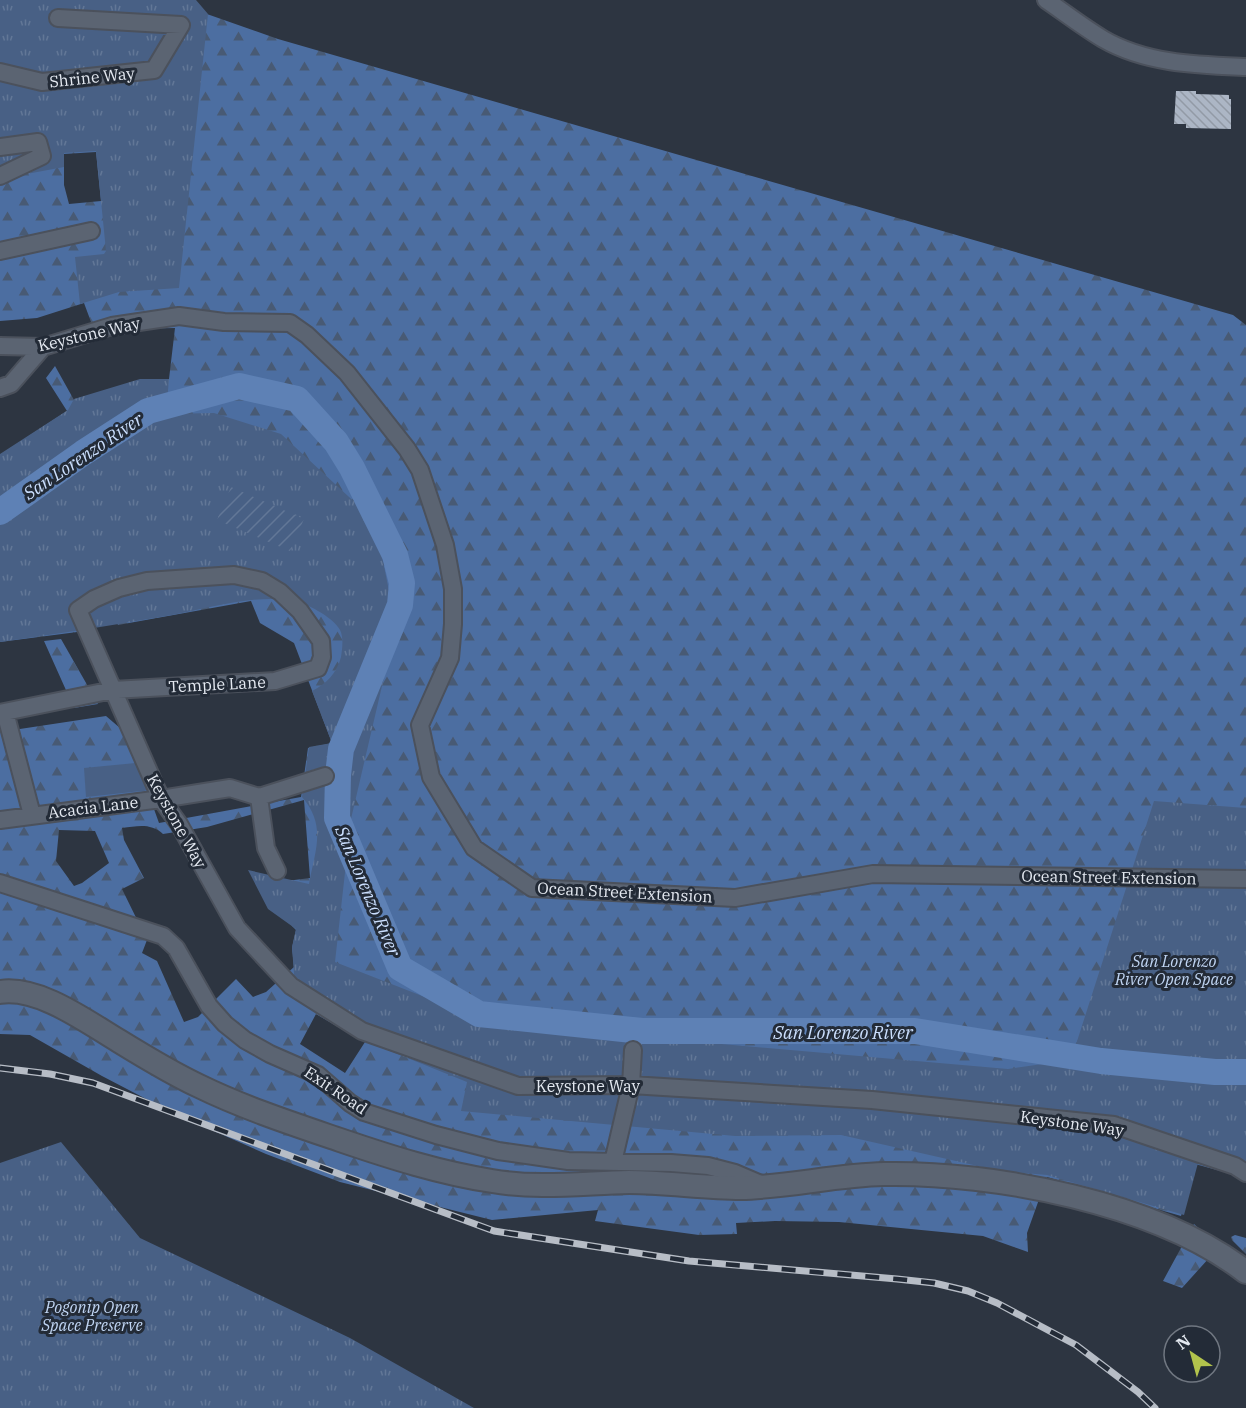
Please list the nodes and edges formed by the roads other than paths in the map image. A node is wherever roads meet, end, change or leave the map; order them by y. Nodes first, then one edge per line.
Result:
1 (1046, 0) edge
2 (58, 18) dead end
3 (1246, 67) edge
4 (0, 72) edge
5 (0, 147) edge
6 (0, 176) edge
7 (91, 231) dead end
8 (0, 251) edge
9 (178, 316) joint
10 (0, 346) edge
11 (43, 347) junction
12 (0, 388) edge
13 (318, 668) joint
14 (113, 690) junction
15 (2, 713) edge
16 (325, 776) dead end
17 (259, 797) junction
18 (161, 799) junction
19 (32, 815) junction
20 (0, 820) edge
21 (277, 871) dead end
22 (1246, 879) edge
23 (0, 883) edge
24 (0, 992) edge
25 (633, 1050) dead end
26 (631, 1085) junction
27 (613, 1162) junction
28 (1246, 1173) edge
29 (765, 1185) junction
30 (1246, 1272) edge

1 - 3 street
2 - 4 street, Shrine Way
5 - 6 street
7 - 8 street
9 - 11 street, Keystone Way
9 - 22 street, Ocean Street Extension
10 - 11 street, Keystone Way
11 - 12 street
13 - 14 street, Temple Lane
13 - 14 street, Keystone Way
14 - 15 street
14 - 18 street, Keystone Way
15 - 19 street
16 - 17 street
17 - 18 street, Acacia Lane
17 - 21 street
18 - 19 street, Acacia Lane
18 - 26 street, Keystone Way
19 - 20 street, Acacia Lane
23 - 27 street, Exit Road
24 - 29 main road
25 - 26 street
26 - 27 street
26 - 28 street, Keystone Way
27 - 29 street, Exit Road
29 - 30 main road

